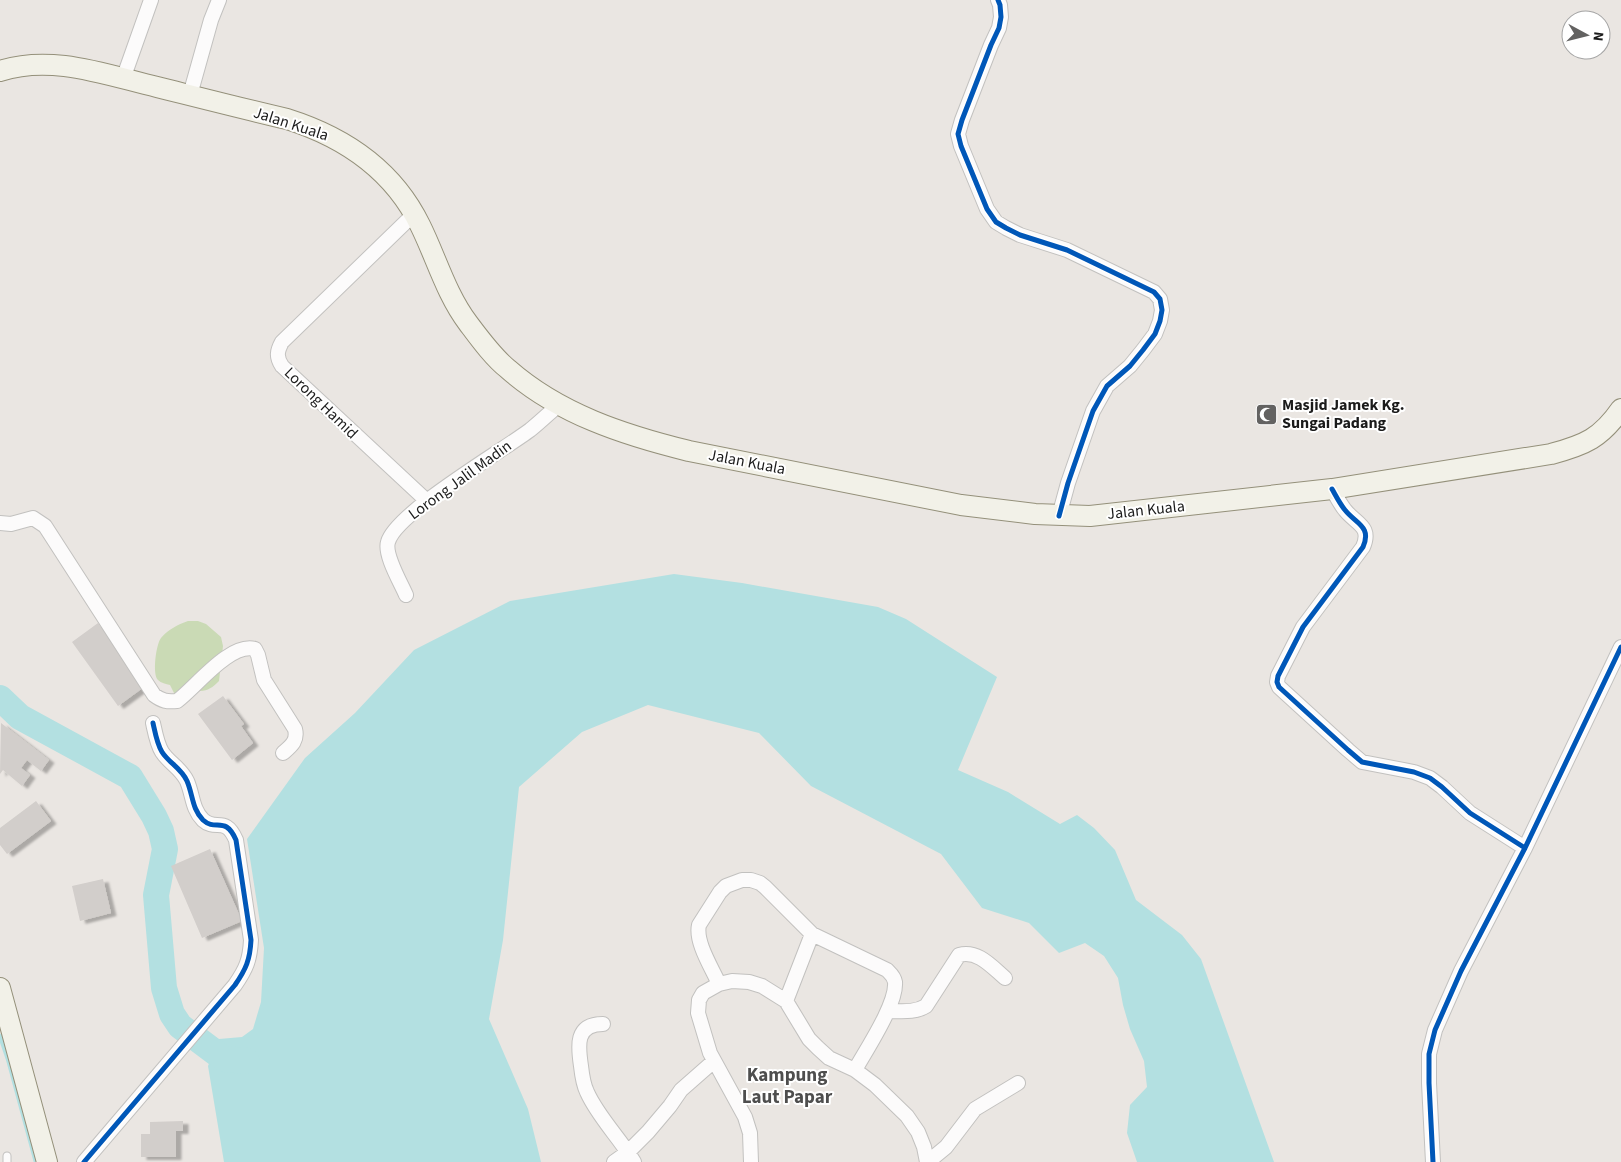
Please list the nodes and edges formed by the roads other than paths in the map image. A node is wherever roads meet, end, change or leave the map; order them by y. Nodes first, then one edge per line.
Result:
1 (151, 0) edge
2 (219, 0) edge
3 (998, 0) edge
4 (0, 71) edge
5 (123, 79) junction
6 (190, 95) junction
7 (414, 214) junction
8 (559, 405) junction
9 (1621, 409) edge
10 (1332, 489) junction
11 (427, 501) junction
12 (1059, 516) junction
13 (0, 523) edge
14 (406, 596) dead end
15 (1621, 647) edge
16 (152, 722) dead end
17 (283, 754) dead end
18 (1524, 848) junction
19 (812, 934) junction
20 (1005, 978) dead end
21 (719, 984) junction
22 (0, 988) edge
23 (786, 1001) junction
24 (888, 1011) junction
25 (602, 1024) dead end
26 (714, 1061) junction
27 (855, 1070) junction
28 (1018, 1083) dead end
29 (631, 1157) edge
30 (47, 1162) edge
31 (84, 1162) edge
32 (614, 1162) edge
33 (751, 1162) edge
34 (928, 1162) edge
35 (1433, 1162) edge

1 - 5 street
2 - 6 street
3 - 12 street
4 - 5 main road, Jalan Kuala
5 - 6 main road, Jalan Kuala
6 - 7 main road, Jalan Kuala
7 - 8 main road, Jalan Kuala
7 - 11 street, Lorong Hamid
8 - 11 street, Lorong Jalil Madin
8 - 12 main road, Jalan Kuala
9 - 10 main road, Jalan Kuala
10 - 12 main road, Jalan Kuala
10 - 18 street
11 - 14 street, Lorong Jalil Madin
13 - 17 street
15 - 18 street
16 - 31 street
18 - 35 street
19 - 21 street
19 - 23 street
19 - 24 street
20 - 24 street
21 - 23 street
21 - 26 street
22 - 30 main road
23 - 27 street
24 - 27 street
25 - 29 street
26 - 29 street
26 - 33 street
27 - 34 street
28 - 34 street
29 - 32 street

